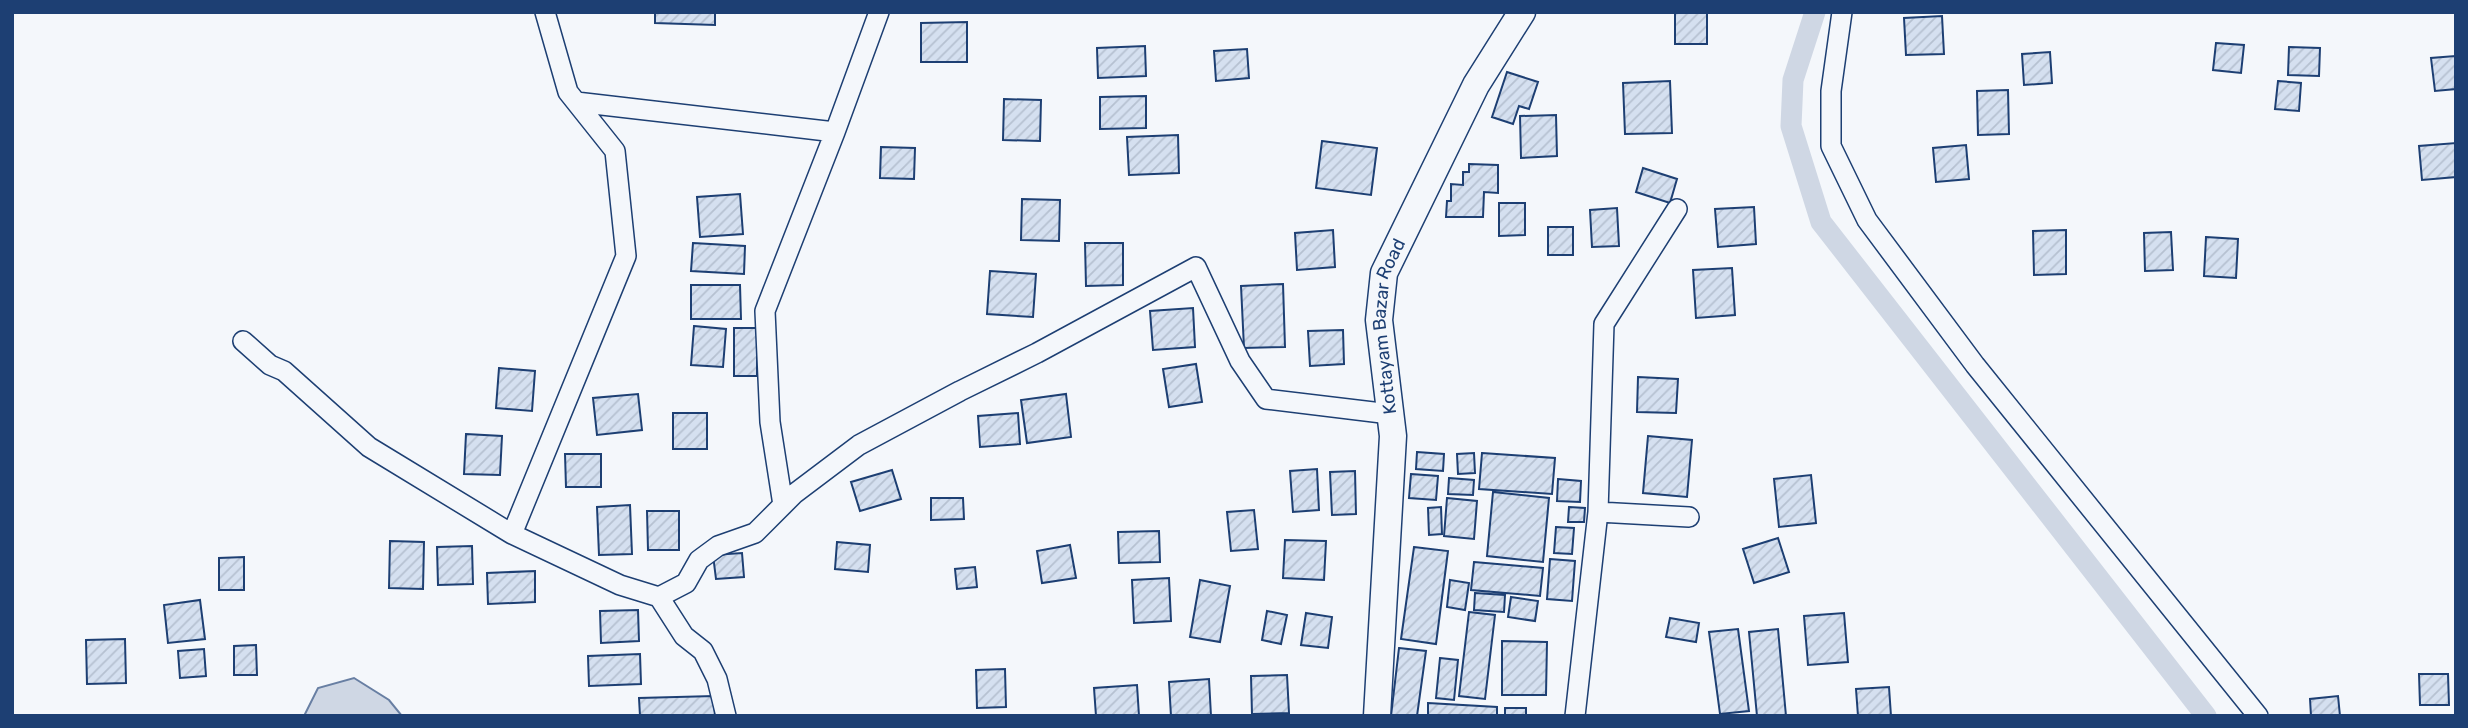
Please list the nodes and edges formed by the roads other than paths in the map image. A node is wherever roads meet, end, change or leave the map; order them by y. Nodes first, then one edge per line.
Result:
1 (545, 12) edge
2 (878, 12) edge
3 (1522, 12) edge
4 (1842, 12) edge
5 (576, 102) junction
6 (835, 132) junction
7 (1677, 209) dead end
8 (243, 341) dead end
9 (1390, 414) junction
10 (783, 505) junction
11 (1598, 512) junction
12 (1689, 517) dead end
13 (512, 534) junction
14 (659, 597) junction
15 (726, 716) edge
16 (1377, 716) edge
17 (1575, 716) edge
18 (2258, 716) edge

1 - 5 street
2 - 6 street
3 - 9 main road, Kottayam Bazar Road
4 - 18 street
5 - 6 street
5 - 13 street
6 - 10 street
7 - 11 street
8 - 13 street
9 - 10 street
9 - 16 main road, Kottayam Bazar Road
10 - 14 street
11 - 12 street
11 - 17 street
13 - 14 street
14 - 15 street

